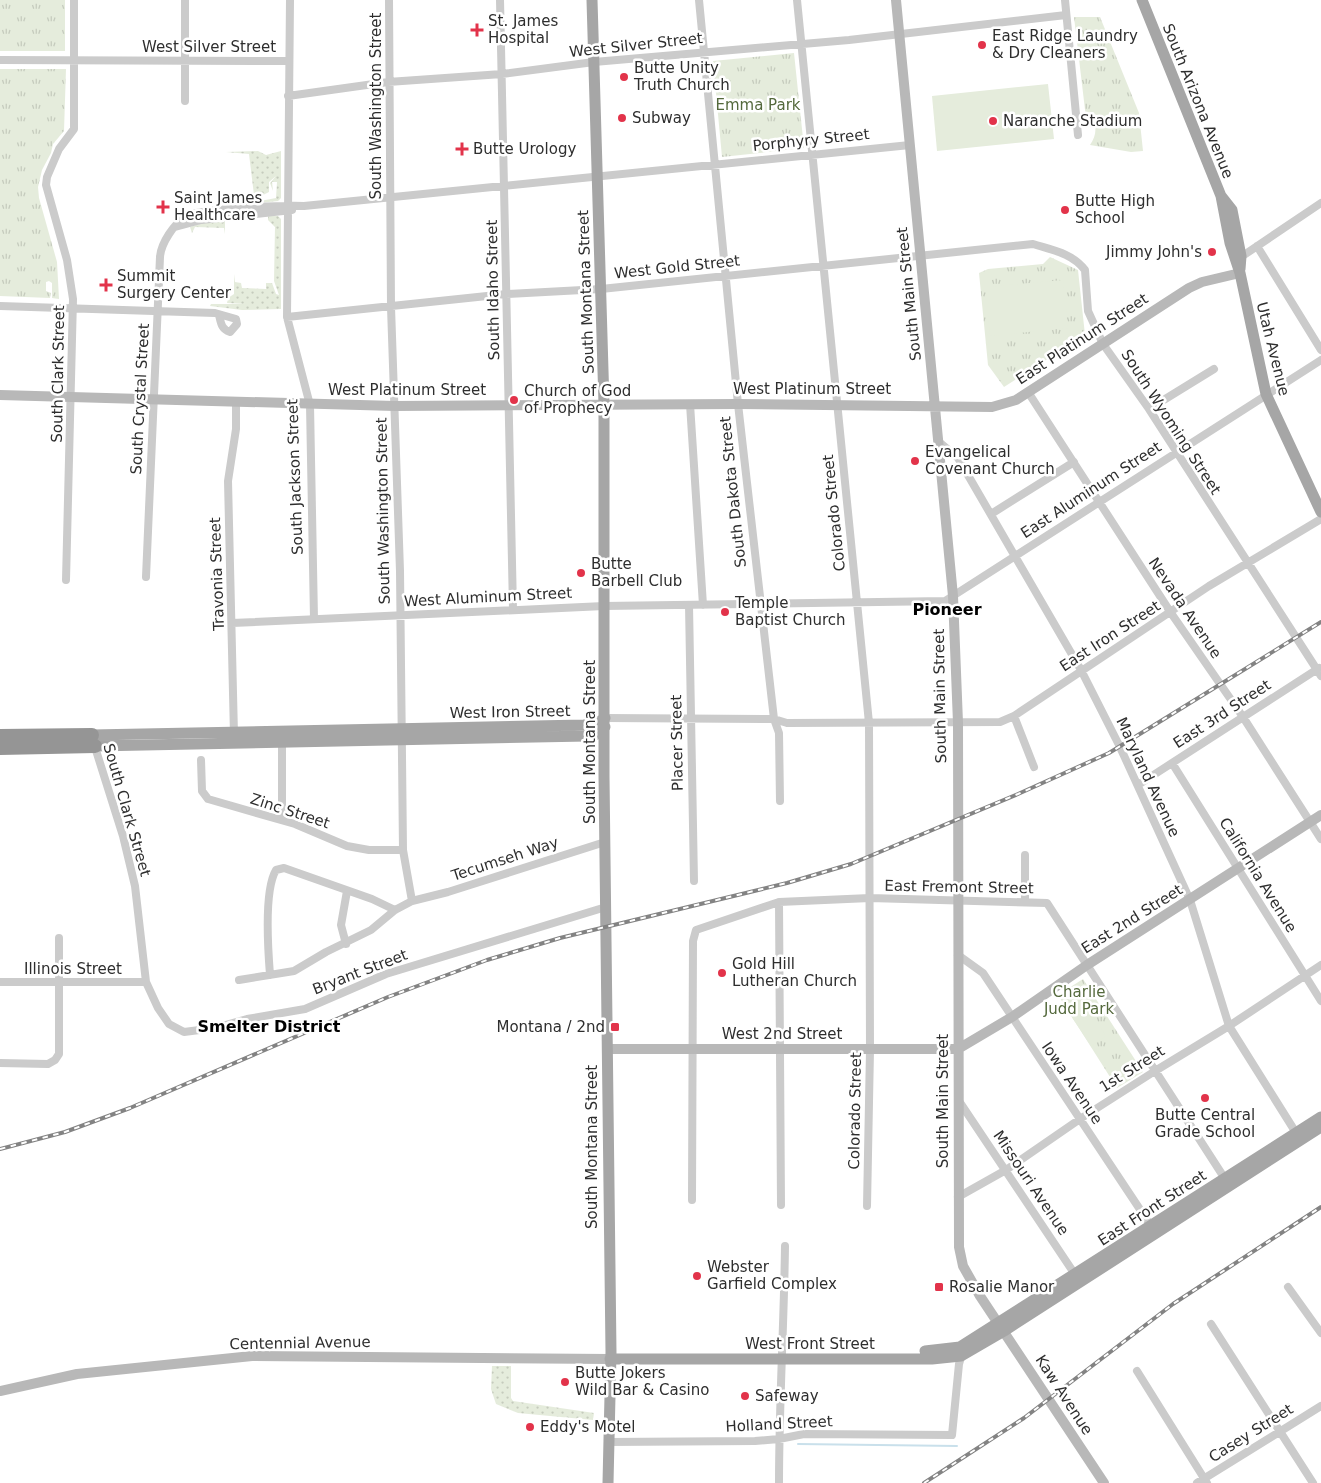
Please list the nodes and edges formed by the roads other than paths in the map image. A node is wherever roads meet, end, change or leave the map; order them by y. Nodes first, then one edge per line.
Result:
1 (74, 0) edge
2 (185, 0) edge
3 (290, 0) edge
4 (389, 0) edge
5 (500, 0) edge
6 (592, 0) edge
7 (699, 0) edge
8 (797, 0) edge
9 (896, 0) edge
10 (1065, 0) edge
11 (1142, 0) edge
12 (1066, 15) junction
13 (899, 35) junction
14 (801, 43) junction
15 (704, 52) junction
16 (0, 60) edge
17 (74, 60) junction
18 (184, 61) junction
19 (288, 61) junction
20 (594, 62) junction
21 (502, 74) junction
22 (388, 82) junction
23 (288, 96) junction
24 (185, 101) dead end
25 (1078, 135) dead end
26 (910, 144) junction
27 (813, 154) junction
28 (715, 164) junction
29 (597, 176) junction
30 (504, 186) junction
31 (1221, 196) junction
32 (390, 197) junction
33 (1321, 202) edge
34 (288, 208) junction
35 (1232, 210) joint
36 (1257, 246) junction
37 (920, 256) junction
38 (1238, 259) junction
39 (822, 266) junction
40 (1240, 273) junction
41 (725, 276) junction
42 (601, 289) junction
43 (506, 294) junction
44 (0, 306) edge
45 (391, 307) junction
46 (74, 308) junction
47 (158, 311) junction
48 (219, 315) dead end
49 (287, 316) junction
50 (1103, 344) junction
51 (1321, 350) edge
52 (1321, 360) edge
53 (1214, 370) dead end
54 (1028, 392) junction
55 (1266, 394) junction
56 (0, 395) edge
57 (71, 398) junction
58 (153, 401) junction
59 (236, 403) junction
60 (604, 404) junction
61 (690, 404) junction
62 (738, 404) junction
63 (310, 405) junction
64 (509, 405) junction
65 (838, 405) junction
66 (935, 405) junction
67 (395, 406) junction
68 (1149, 408) junction
69 (938, 441) junction
70 (1176, 452) junction
71 (1074, 462) junction
72 (1098, 501) junction
73 (1321, 512) edge
74 (991, 514) junction
75 (1321, 519) edge
76 (1014, 555) junction
77 (1248, 563) junction
78 (146, 578) dead end
79 (66, 580) dead end
80 (953, 596) junction
81 (857, 602) junction
82 (759, 604) junction
83 (689, 605) junction
84 (703, 605) junction
85 (604, 606) junction
86 (513, 610) junction
87 (1171, 613) junction
88 (399, 615) junction
89 (314, 619) junction
90 (232, 622) junction
91 (1080, 670) junction
92 (1320, 671) edge
93 (1014, 716) junction
94 (1243, 717) junction
95 (690, 718) junction
96 (774, 719) junction
97 (605, 723) junction
98 (869, 723) junction
99 (958, 723) junction
100 (400, 728) junction
101 (282, 730) junction
102 (234, 731) junction
103 (0, 736) edge
104 (93, 741) junction
105 (401, 741) junction
106 (234, 744) junction
107 (282, 744) junction
108 (0, 748) edge
109 (201, 760) dead end
110 (1172, 764) junction
111 (1034, 767) dead end
112 (1138, 785) junction
113 (780, 801) dead end
114 (1321, 815) edge
115 (282, 820) junction
116 (1310, 822) junction
117 (1321, 839) edge
118 (605, 842) junction
119 (403, 850) junction
120 (1025, 855) dead end
121 (1237, 869) junction
122 (694, 881) dead end
123 (347, 891) junction
124 (870, 898) junction
125 (958, 900) junction
126 (1190, 900) junction
127 (412, 901) junction
128 (779, 902) junction
129 (1025, 902) junction
130 (606, 907) junction
131 (394, 910) junction
132 (60, 938) dead end
133 (346, 944) junction
134 (958, 955) junction
135 (1087, 965) junction
136 (1321, 966) edge
137 (270, 975) junction
138 (1305, 976) junction
139 (239, 980) dead end
140 (0, 982) edge
141 (146, 982) junction
142 (60, 983) junction
143 (1321, 1001) edge
144 (1012, 1017) junction
145 (1229, 1026) junction
146 (607, 1049) junction
147 (692, 1049) junction
148 (958, 1049) junction
149 (782, 1050) junction
150 (870, 1050) junction
151 (0, 1063) edge
152 (1154, 1070) junction
153 (958, 1099) junction
154 (1321, 1117) edge
155 (1080, 1119) junction
156 (1321, 1127) edge
157 (1299, 1137) junction
158 (1006, 1170) junction
159 (1227, 1182) junction
160 (958, 1197) junction
161 (692, 1200) dead end
162 (781, 1206) dead end
163 (867, 1206) dead end
164 (1153, 1230) junction
165 (784, 1246) dead end
166 (1078, 1278) junction
167 (1288, 1287) dead end
168 (1211, 1324) dead end
169 (1001, 1327) junction
170 (1321, 1333) edge
171 (961, 1351) junction
172 (610, 1355) junction
173 (781, 1355) junction
174 (1137, 1371) dead end
175 (0, 1391) edge
176 (1321, 1406) edge
177 (1280, 1431) junction
178 (779, 1439) junction
179 (608, 1442) junction
180 (1205, 1481) edge
181 (608, 1483) edge
182 (779, 1483) edge
183 (1104, 1483) edge
184 (1197, 1483) edge
185 (1313, 1483) edge

1 - 17 street, South Clark Street
2 - 18 street
3 - 19 street
4 - 22 street, South Washington Street
5 - 21 street, South Idaho Street
6 - 20 main road, South Montana Street
7 - 15 street, South Dakota Street
8 - 14 street, Colorado Street
9 - 13 street, South Main Street
10 - 12 street
11 - 31 main road, South Arizona Avenue
12 - 13 street, West Silver Street
12 - 25 street
13 - 14 street, West Silver Street
13 - 26 street, South Main Street
14 - 15 street, West Silver Street
14 - 27 street, Colorado Street
15 - 20 street, West Silver Street
15 - 28 street, South Dakota Street
16 - 17 street, West Silver Street
17 - 18 street, West Silver Street
17 - 46 street, South Clark Street
18 - 19 street, West Silver Street
18 - 24 street
19 - 23 street, West Silver Street
20 - 21 street, West Silver Street
20 - 29 main road, South Montana Street
21 - 22 street, West Silver Street
21 - 30 street, South Idaho Street
22 - 23 street, West Silver Street
22 - 32 street, South Washington Street
23 - 34 street, South Jackson Street
26 - 27 street, Porphyry Street
26 - 37 street, South Main Street
27 - 28 street, Porphyry Street
27 - 39 street, Colorado Street
28 - 29 street, Porphyry Street
28 - 41 street, South Dakota Street
29 - 30 street, Porphyry Street
29 - 42 main road, South Montana Street
30 - 32 street, South Crystal Street
30 - 43 street, South Idaho Street
31 - 35 main road, South Arizona Avenue
31 - 38 main road, Utah Avenue
32 - 34 street, South Crystal Street
32 - 45 street, South Washington Street
33 - 36 street
34 - 47 street, South Crystal Street
34 - 49 street, South Jackson Street
35 - 38 main road, Utah Avenue
36 - 38 street
36 - 51 street
37 - 39 street, West Gold Street
37 - 50 street, South Wyoming Street
37 - 66 street, South Main Street
38 - 40 main road, Utah Avenue
39 - 41 street, West Gold Street
39 - 65 street, Colorado Street
40 - 50 street, East Platinum Street
40 - 55 main road, Utah Avenue
41 - 42 street, West Gold Street
41 - 62 street, South Dakota Street
42 - 43 street, West Gold Street
42 - 60 main road, South Montana Street
43 - 45 street, West Gold Street
43 - 64 street, South Idaho Street
44 - 46 street
45 - 49 street, West Gold Street
45 - 67 street, South Washington Street
46 - 47 street
46 - 57 street, South Clark Street
47 - 48 street
47 - 58 street, South Crystal Street
49 - 63 street, South Jackson Street
50 - 54 street, East Platinum Street
50 - 68 street, South Wyoming Street
52 - 55 street, East Aluminum Street
53 - 68 street
54 - 66 street, East Platinum Street
54 - 71 street, Nevada Avenue
55 - 70 street, East Aluminum Street
55 - 73 main road, Utah Avenue
56 - 57 street, West Platinum Street
57 - 58 street, West Platinum Street
57 - 79 street, South Clark Street
58 - 59 street, West Platinum Street
58 - 78 street, South Crystal Street
59 - 63 street, West Platinum Street
59 - 90 street, Travonia Street
60 - 61 street, West Platinum Street
60 - 64 street, West Platinum Street
60 - 85 main road, South Montana Street
61 - 62 street, West Platinum Street
61 - 84 street
62 - 65 street, West Platinum Street
62 - 82 street, South Dakota Street
63 - 67 street, West Platinum Street
63 - 89 street, South Jackson Street
64 - 67 street, West Platinum Street
64 - 86 street, South Idaho Street
65 - 66 street, West Platinum Street
65 - 81 street, Colorado Street
66 - 69 street, South Main Street
67 - 88 street, South Washington Street
68 - 70 street, South Wyoming Street
69 - 74 street, Maryland Avenue
69 - 80 street, South Main Street
70 - 72 street, East Aluminum Street
70 - 77 street, South Wyoming Street
71 - 72 street, Nevada Avenue
71 - 74 street
72 - 76 street, East Aluminum Street
72 - 87 street, Nevada Avenue
74 - 76 street, Maryland Avenue
75 - 77 street, East Iron Street
76 - 80 street, East Aluminum Street
76 - 91 street, Maryland Avenue
77 - 87 street, East Iron Street
77 - 92 street, South Wyoming Street
80 - 81 street, West Aluminum Street
80 - 99 street, South Main Street
81 - 82 street, West Aluminum Street
81 - 98 street, Colorado Street
82 - 84 street, West Aluminum Street
82 - 96 street, South Dakota Street
83 - 84 street, West Aluminum Street
83 - 85 street, West Aluminum Street
83 - 95 street, Placer Street
85 - 86 street, West Aluminum Street
85 - 97 main road, South Montana Street
86 - 88 street, West Aluminum Street
87 - 91 street, East Iron Street
87 - 94 street, Nevada Avenue
88 - 89 street, West Aluminum Street
88 - 100 street, South Washington Street
89 - 90 street, West Aluminum Street
90 - 102 street, Travonia Street
91 - 93 street, East Iron Street
91 - 112 street, Maryland Avenue
92 - 94 street, East 3rd Street
93 - 99 street, East Iron Street
93 - 111 street
94 - 110 street, East 3rd Street
94 - 116 street, Nevada Avenue
95 - 96 street, West Iron Street
95 - 97 street, West Iron Street
95 - 122 street, Placer Street
96 - 98 street, West Iron Street
96 - 113 street, South Dakota Street
97 - 100 main road, West Iron Street
97 - 105 main road, West Iron Street
97 - 118 main road, South Montana Street
98 - 99 street, West Iron Street
98 - 124 street, Colorado Street
99 - 125 street, South Main Street
100 - 101 main road, West Iron Street
100 - 105 street, South Washington Street
101 - 102 main road, West Iron Street
101 - 107 street
102 - 104 main road, West Iron Street
102 - 106 street, Travonia Street
103 - 104 highway
104 - 106 main road, West Iron Street
104 - 108 highway
104 - 141 street, South Clark Street
105 - 107 main road, West Iron Street
105 - 119 street, South Washington Street
106 - 107 main road, West Iron Street
107 - 115 street
109 - 115 street, Zinc Street
110 - 112 street, East 3rd Street
110 - 121 street, California Avenue
112 - 126 street, Maryland Avenue
114 - 116 street, East 2nd Street
115 - 119 street, Zinc Street
116 - 117 street, Nevada Avenue
116 - 121 street, East 2nd Street
118 - 127 street, Tecumseh Way
118 - 130 main road, South Montana Street
119 - 127 street, South Washington Street
120 - 129 street
121 - 126 street, East 2nd Street
121 - 138 street, California Avenue
123 - 131 street
123 - 133 street
123 - 137 street
124 - 125 street, East Fremont Street
124 - 128 street, East Fremont Street
124 - 150 street, Colorado Street
125 - 129 street, East Fremont Street
125 - 134 street, South Main Street
126 - 135 street, East 2nd Street
126 - 145 street, Maryland Avenue
127 - 131 street, Tecumseh Way
128 - 147 street, East Fremont Street
128 - 149 street
129 - 135 street, East Fremont Street
130 - 141 street, Bryant Street
130 - 146 main road, South Montana Street
131 - 133 street, Tecumseh Way
132 - 142 street
133 - 137 street, Tecumseh Way
134 - 144 street, Iowa Avenue
134 - 148 street, South Main Street
135 - 144 street, East 2nd Street
135 - 152 street
136 - 138 street, 1st Street
137 - 139 street
138 - 143 street, California Avenue
138 - 145 street, 1st Street
140 - 142 street, Illinois Street
141 - 142 street, Illinois Street
142 - 151 street
144 - 148 street, East 2nd Street
144 - 155 street, Iowa Avenue
145 - 152 street, 1st Street
145 - 157 street, Maryland Avenue
146 - 147 street, West 2nd Street
146 - 172 main road, South Montana Street
147 - 149 street, West 2nd Street
147 - 161 street
148 - 150 street, West 2nd Street
148 - 153 street, South Main Street
149 - 150 street, West 2nd Street
149 - 162 street
150 - 163 street, Colorado Street
152 - 155 street, 1st Street
152 - 159 street
153 - 158 street, Missouri Avenue
153 - 160 street, South Main Street
154 - 157 main road, East Front Street
155 - 158 street, 1st Street
155 - 164 street, Iowa Avenue
156 - 157 main road, East Front Street
157 - 159 main road, East Front Street
158 - 160 street, 1st Street
158 - 166 street, Missouri Avenue
159 - 164 main road, East Front Street
160 - 169 street, South Main Street
164 - 166 main road, East Front Street
165 - 173 street
166 - 169 main road, East Front Street
167 - 170 street
168 - 177 street
169 - 171 main road, West Front Street
169 - 183 street, Kaw Avenue
171 - 173 main road, West Front Street
171 - 178 street, Holland Street
172 - 173 main road, West Front Street
172 - 175 street, Centennial Avenue
172 - 179 main road, South Montana Street
173 - 178 street
174 - 180 street
176 - 177 street, Casey Street
177 - 180 street, Casey Street
177 - 185 street
178 - 179 street, Holland Street
178 - 182 street
179 - 181 main road, South Montana Street
180 - 184 street, Casey Street

